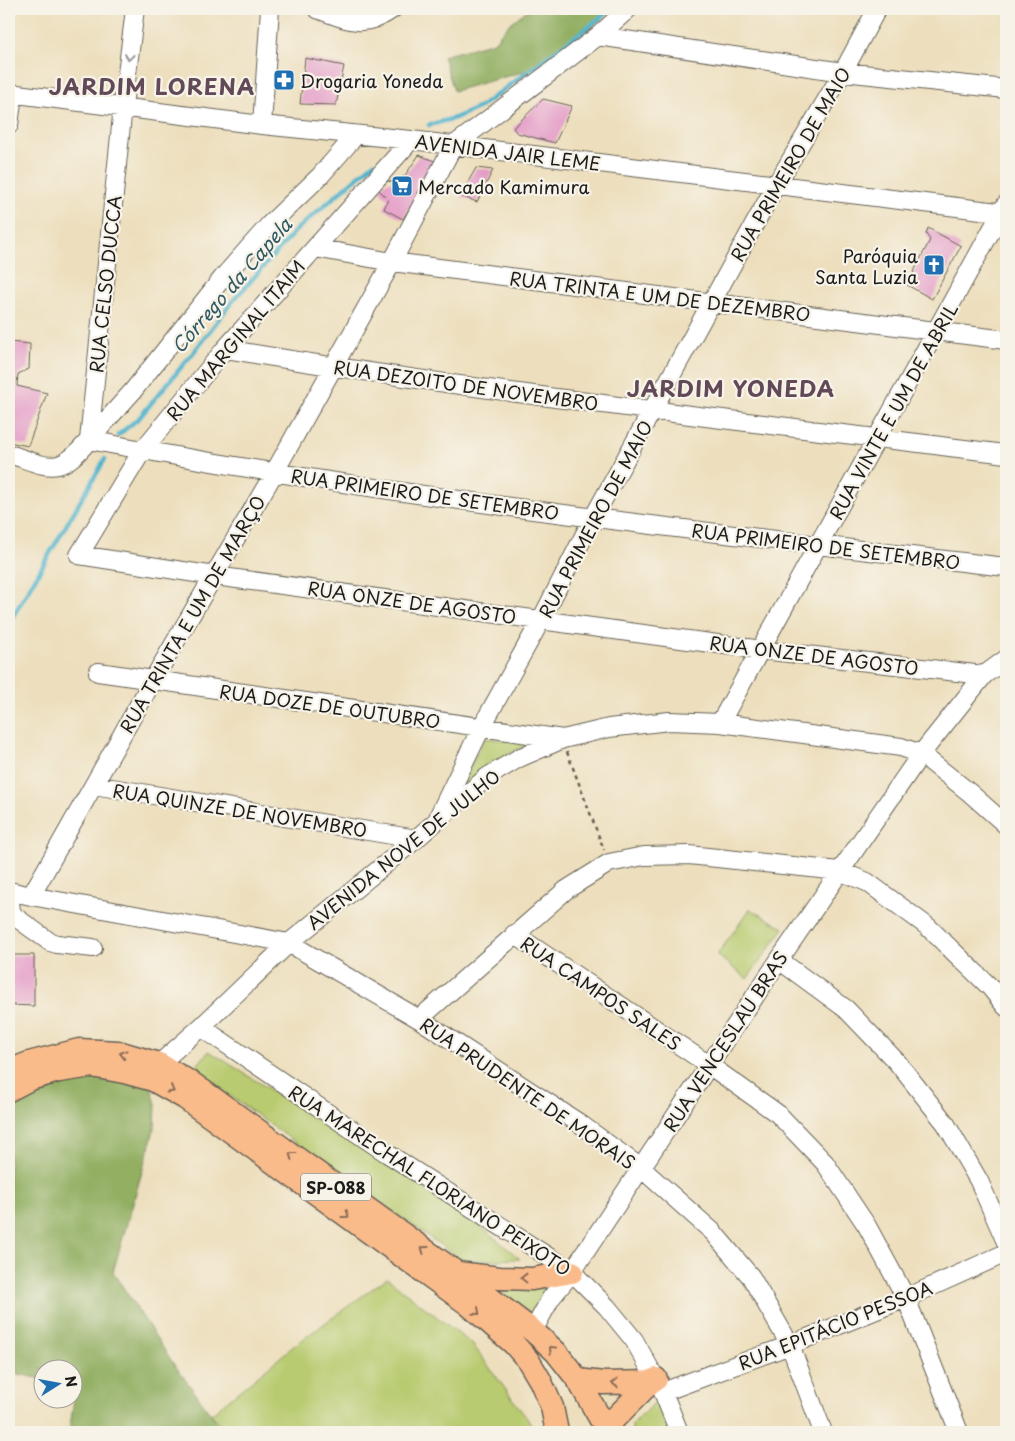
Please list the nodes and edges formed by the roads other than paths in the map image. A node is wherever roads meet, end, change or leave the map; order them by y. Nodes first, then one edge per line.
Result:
1 (135, 9) edge
2 (270, 9) edge
3 (317, 9) edge
4 (393, 9) edge
5 (628, 9) edge
6 (877, 9) edge
7 (598, 36) junction
8 (843, 72) junction
9 (1006, 89) edge
10 (11, 93) edge
11 (123, 106) junction
12 (9, 125) edge
13 (262, 125) junction
14 (356, 135) junction
15 (411, 140) junction
16 (453, 146) junction
17 (776, 185) junction
18 (1005, 210) edge
19 (314, 248) junction
20 (392, 262) junction
21 (712, 302) junction
22 (937, 332) junction
23 (1006, 340) edge
24 (225, 349) junction
25 (333, 367) junction
26 (653, 411) junction
27 (878, 438) junction
28 (89, 440) junction
29 (142, 450) junction
30 (9, 454) edge
31 (1006, 454) edge
32 (274, 473) junction
33 (593, 518) junction
34 (819, 545) junction
35 (79, 555) joint
36 (1006, 567) edge
37 (215, 576) junction
38 (541, 620) junction
39 (762, 650) junction
40 (1006, 659) edge
41 (98, 672) dead end
42 (984, 675) junction
43 (153, 680) junction
44 (720, 723) junction
45 (481, 728) junction
46 (562, 739) junction
47 (921, 754) junction
48 (94, 785) junction
49 (435, 822) junction
50 (1006, 825) edge
51 (416, 839) junction
52 (839, 871) junction
53 (9, 892) edge
54 (30, 896) junction
55 (514, 934) junction
56 (289, 943) junction
57 (93, 948) dead end
58 (779, 960) junction
59 (1006, 1008) edge
60 (419, 1019) junction
61 (201, 1028) junction
62 (159, 1064) junction
63 (709, 1065) junction
64 (9, 1071) edge
65 (9, 1090) edge
66 (641, 1168) junction
67 (1006, 1242) edge
68 (1006, 1254) edge
69 (572, 1272) junction
70 (457, 1273) junction
71 (906, 1298) junction
72 (533, 1331) junction
73 (790, 1345) junction
74 (578, 1380) junction
75 (657, 1384) junction
76 (607, 1429) edge
77 (558, 1432) edge
78 (680, 1432) edge
79 (823, 1432) edge
80 (959, 1432) edge

1 -> 11 street, RUA CELSO DUCCA
2 - 13 street
3 - 4 street
5 - 7 street
6 - 8 street, RUA PRIMEIRO DE MAIO
7 - 8 street
7 - 16 street
8 - 9 street
8 - 17 street, RUA PRIMEIRO DE MAIO
10 - 11 street, AVENIDA JAIR LEME
10 - 12 street
11 - 13 street, AVENIDA JAIR LEME
11 - 28 street, RUA CELSO DUCCA
13 - 14 street, AVENIDA JAIR LEME
14 - 15 street, AVENIDA JAIR LEME
14 - 28 street
15 - 16 street, AVENIDA JAIR LEME
15 - 19 street, RUA MARGINAL ITAIM
16 - 17 street, AVENIDA JAIR LEME
16 - 20 street, RUA TRINTA E UM DE MARÇO
17 - 18 street, AVENIDA JAIR LEME
17 - 21 street, RUA PRIMEIRO DE MAIO
18 - 22 street, RUA VINTE E UM DE ABRIL
19 - 20 street, RUA TRINTA E UM DE DEZEMBRO
19 - 24 street, RUA MARGINAL ITAIM
20 - 21 street, RUA TRINTA E UM DE DEZEMBRO
20 - 25 street, RUA TRINTA E UM DE MARÇO
21 - 22 street, RUA TRINTA E UM DE DEZEMBRO
21 - 26 street, RUA PRIMEIRO DE MAIO
22 - 23 street, RUA TRINTA E UM DE DEZEMBRO
22 - 27 street, RUA VINTE E UM DE ABRIL
24 - 25 street, RUA DEZOITO DE NOVEMBRO
24 - 29 street, RUA MARGINAL ITAIM
25 - 26 street, RUA DEZOITO DE NOVEMBRO
25 - 32 street, RUA TRINTA E UM DE MARÇO
26 - 27 street, RUA DEZOITO DE NOVEMBRO
26 - 33 street, RUA PRIMEIRO DE MAIO
27 - 31 street, RUA DEZOITO DE NOVEMBRO
27 - 34 street, RUA VINTE E UM DE ABRIL
28 - 29 street, RUA PRIMEIRO DE SETEMBRO
28 - 30 street
29 - 32 street, RUA PRIMEIRO DE SETEMBRO
29 - 35 street, RUA MARGINAL ITAIM
32 - 33 street, RUA PRIMEIRO DE SETEMBRO
32 - 37 street, RUA TRINTA E UM DE MARÇO
33 - 34 street, RUA PRIMEIRO DE SETEMBRO
33 - 38 street, RUA PRIMEIRO DE MAIO
34 - 36 street, RUA PRIMEIRO DE SETEMBRO
34 - 39 street, RUA VINTE E UM DE ABRIL
35 - 37 street, RUA ONZE DE AGOSTO
37 - 38 street, RUA ONZE DE AGOSTO
37 - 43 street, RUA TRINTA E UM DE MARÇO
38 - 39 street, RUA ONZE DE AGOSTO
38 - 45 street, RUA PRIMEIRO DE MAIO
39 - 42 street, RUA ONZE DE AGOSTO
39 - 44 street, RUA VINTE E UM DE ABRIL
40 - 42 street
41 - 43 street, RUA DOZE DE OUTUBRO
42 - 47 street
43 - 45 street, RUA DOZE DE OUTUBRO
43 - 48 street, RUA TRINTA E UM DE MARÇO
44 - 46 street, AVENIDA NOVE DE JULHO
44 - 47 street, AVENIDA NOVE DE JULHO
45 - 46 street, RUA DOZE DE OUTUBRO
45 - 49 street, RUA PRIMEIRO DE MAIO
46 - 49 street, AVENIDA NOVE DE JULHO
47 - 50 street
47 - 52 street, RUA VENCESLAU BRAS
48 - 51 street, RUA QUINZE DE NOVEMBRO
48 - 54 street, RUA TRINTA E UM DE MARÇO
49 - 51 street, AVENIDA NOVE DE JULHO
51 - 56 street, AVENIDA NOVE DE JULHO
52 - 55 street
52 - 58 street, RUA VENCESLAU BRAS
52 - 59 street
53 - 54 street
53 - 57 street
54 - 56 street
55 - 60 street
55 - 63 street, RUA CAMPOS SALES
56 - 60 street, RUA PRUDENTE DE MORAIS
56 - 61 street, AVENIDA NOVE DE JULHO
58 - 63 street, RUA VENCESLAU BRAS
58 - 67 street
60 - 66 street, RUA PRUDENTE DE MORAIS
61 - 62 street, AVENIDA NOVE DE JULHO
61 - 69 street, RUA MARECHAL FLORIANO PEIXOTO
62 -> 64 main road, SP-088
70 -> 62 main road, SP-088
63 - 66 street, RUA VENCESLAU BRAS
63 - 71 street, RUA CAMPOS SALES
65 -> 77 main road, SP-088
66 - 69 street, RUA VENCESLAU BRAS
66 - 73 street, RUA PRUDENTE DE MORAIS
68 - 71 street, RUA EPITÁCIO PESSOA
69 -> 70 main road
69 - 72 street, RUA VENCESLAU BRAS
69 - 75 street, RUA MARECHAL FLORIANO PEIXOTO
70 - 72 main road, SP-088
71 - 73 street, RUA EPITÁCIO PESSOA
71 - 80 street, RUA CAMPOS SALES
74 -> 72 main road, SP-088
73 - 75 street, RUA EPITÁCIO PESSOA
73 - 79 street, RUA PRUDENTE DE MORAIS
75 -> 74 main road
74 - 76 main road, SP-088
75 - 76 main road
75 - 78 street, RUA MARECHAL FLORIANO PEIXOTO

